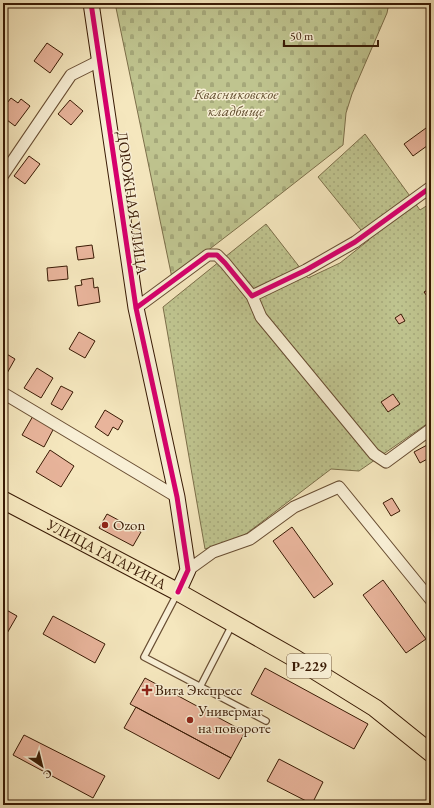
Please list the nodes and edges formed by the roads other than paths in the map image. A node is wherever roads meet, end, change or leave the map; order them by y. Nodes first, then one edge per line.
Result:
1 (91, 3) edge
2 (100, 61) junction
3 (3, 175) edge
4 (431, 187) edge
5 (252, 296) junction
6 (136, 308) junction
7 (3, 393) edge
8 (431, 429) edge
9 (177, 497) junction
10 (3, 500) edge
11 (188, 570) junction
12 (178, 592) junction
13 (431, 600) edge
14 (233, 623) junction
15 (200, 687) junction
16 (266, 721) dead end
17 (431, 753) edge

1 - 2 street, ДОРОЖНАЯ УЛИЦА
2 - 3 street
2 - 6 street, ДОРОЖНАЯ УЛИЦА
4 - 5 street
5 - 6 street
5 - 8 street
6 - 9 street, ДОРОЖНАЯ УЛИЦА
7 - 9 street
9 - 11 street, ДОРОЖНАЯ УЛИЦА
10 - 12 main road, УЛИЦА ГАГАРИНА / Р-229
11 - 12 street
11 - 13 street
12 - 14 main road, УЛИЦА ГАГАРИНА / Р-229
12 - 15 lane
14 - 15 lane
14 - 17 main road, УЛИЦА ГАГАРИНА / Р-229
15 - 16 lane

